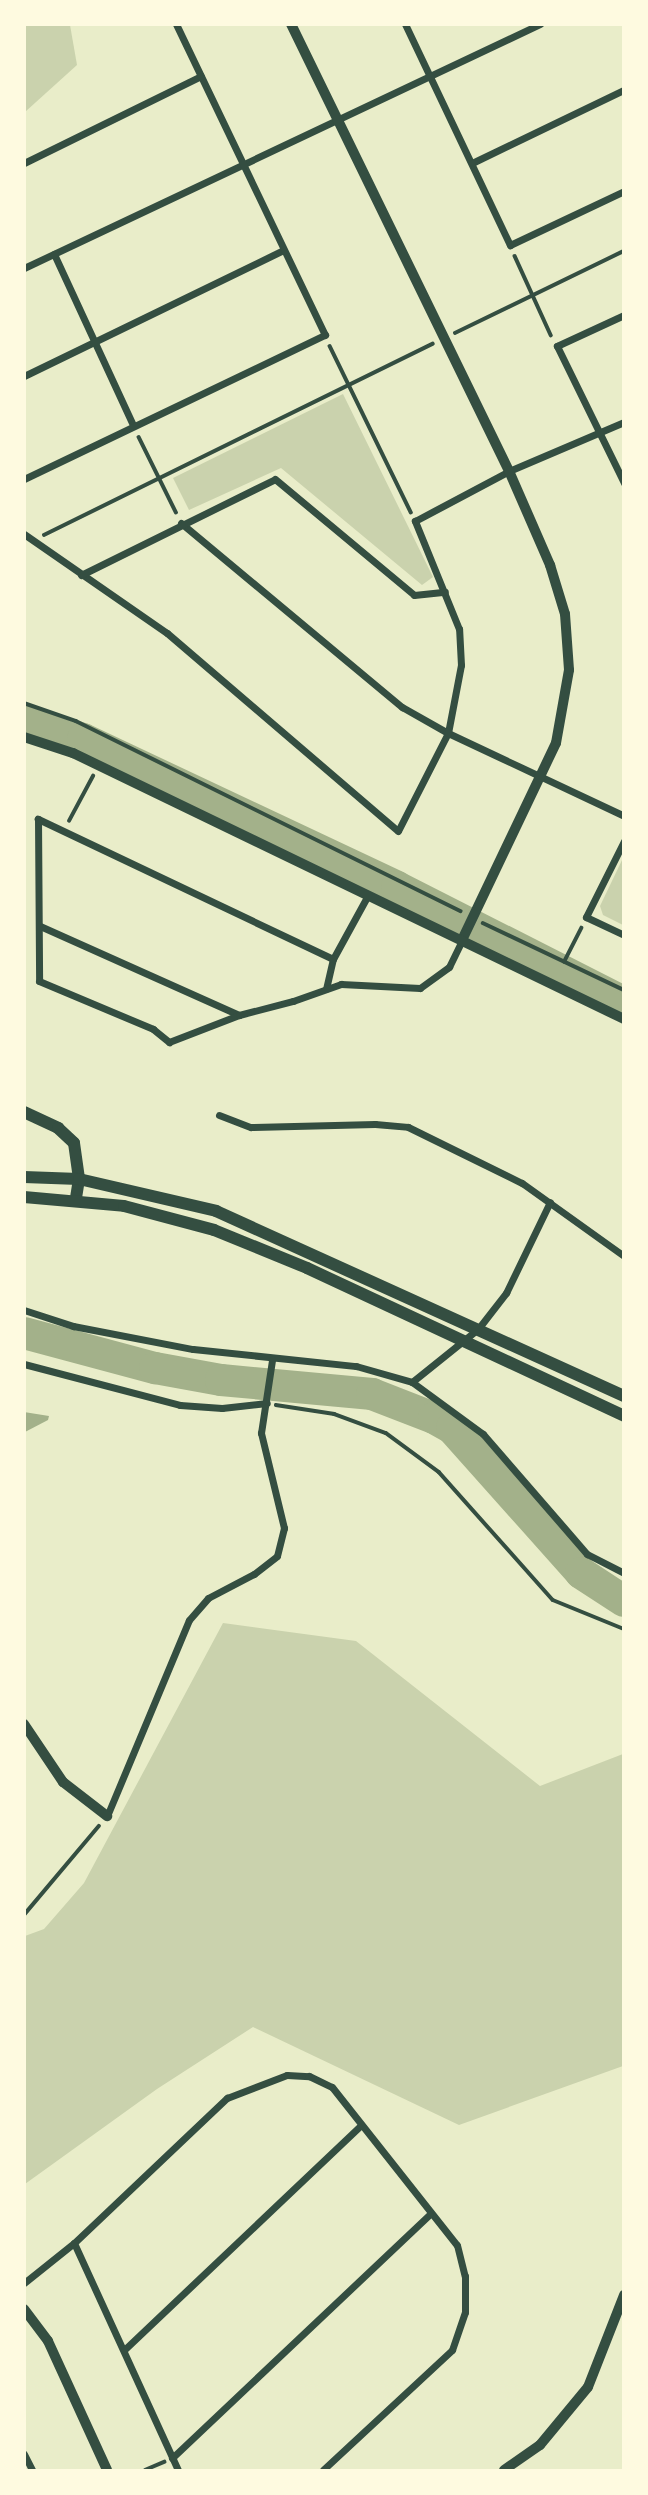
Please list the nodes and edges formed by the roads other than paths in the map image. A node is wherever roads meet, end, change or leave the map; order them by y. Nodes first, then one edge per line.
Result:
1 (176, 24) edge
2 (291, 24) edge
3 (405, 24) edge
4 (540, 24) edge
5 (201, 76) junction
6 (431, 79) junction
7 (624, 90) edge
8 (338, 123) junction
9 (24, 163) edge
10 (472, 163) junction
11 (243, 167) junction
12 (624, 191) edge
13 (284, 250) junction
14 (54, 254) junction
15 (24, 268) edge
16 (624, 315) edge
17 (94, 341) junction
18 (24, 376) edge
19 (624, 422) edge
20 (133, 425) junction
21 (599, 433) junction
22 (509, 471) junction
23 (24, 479) edge
24 (624, 483) edge
25 (181, 523) junction
26 (24, 534) edge
27 (81, 575) junction
28 (444, 592) junction
29 (448, 733) junction
30 (24, 737) edge
31 (541, 775) junction
32 (624, 816) edge
33 (624, 841) edge
34 (368, 895) junction
35 (40, 926) junction
36 (624, 935) edge
37 (462, 940) junction
38 (333, 959) junction
39 (326, 989) junction
40 (239, 1015) junction
41 (624, 1019) edge
42 (24, 1112) edge
43 (219, 1115) dead end
44 (24, 1177) edge
45 (79, 1179) junction
46 (24, 1197) edge
47 (76, 1199) junction
48 (550, 1202) junction
49 (624, 1256) edge
50 (24, 1310) edge
51 (478, 1329) junction
52 (462, 1342) junction
53 (272, 1360) junction
54 (24, 1364) edge
55 (412, 1382) junction
56 (624, 1395) edge
57 (267, 1403) junction
58 (624, 1416) edge
59 (624, 1573) edge
60 (24, 1724) edge
61 (107, 1816) joint
62 (359, 2127) junction
63 (429, 2215) junction
64 (74, 2243) junction
65 (24, 2283) edge
66 (624, 2295) edge
67 (24, 2309) edge
68 (124, 2350) junction
69 (24, 2454) edge
70 (172, 2458) junction
71 (32, 2470) edge
72 (107, 2470) edge
73 (178, 2470) edge
74 (323, 2470) edge
75 (504, 2470) edge

1 - 5 street
2 - 8 street
3 - 6 street
4 - 6 street
5 - 9 street
5 - 11 street
6 - 8 street
6 - 10 street
7 - 10 street
8 - 11 street
8 - 22 street
10 - 12 street
11 - 13 street
11 - 14 street
13 - 17 street
13 - 20 street
14 - 15 street
14 - 17 street
16 - 21 street
17 - 18 street
17 - 20 street
19 - 21 street
20 - 23 street
21 - 22 street
21 - 24 street
22 - 28 street
22 - 31 street
25 - 27 street
25 - 28 street
25 - 29 street
26 - 27 street
27 - 29 street
28 - 29 street
29 - 31 street
30 - 34 street
31 - 32 street
31 - 37 street
33 - 36 street
34 - 37 street
34 - 38 street
35 - 38 street
35 - 40 street
35 - 40 street
37 - 39 street
37 - 41 street
38 - 39 street
39 - 40 street
42 - 45 main road
43 - 48 street
44 - 45 main road
45 - 47 main road
45 - 51 main road
46 - 47 main road
47 - 52 main road
48 - 49 street
48 - 51 street
50 - 53 street
51 - 52 street
51 - 56 main road
52 - 55 street
52 - 58 main road
53 - 55 street
53 - 57 street
54 - 57 street
55 - 59 street
57 - 61 street
60 - 61 street
62 - 63 street
62 - 64 street
62 - 68 street
63 - 70 street
63 - 74 street
64 - 65 street
64 - 68 street
66 - 75 street
67 - 72 street
68 - 70 street
69 - 71 street
70 - 73 street

